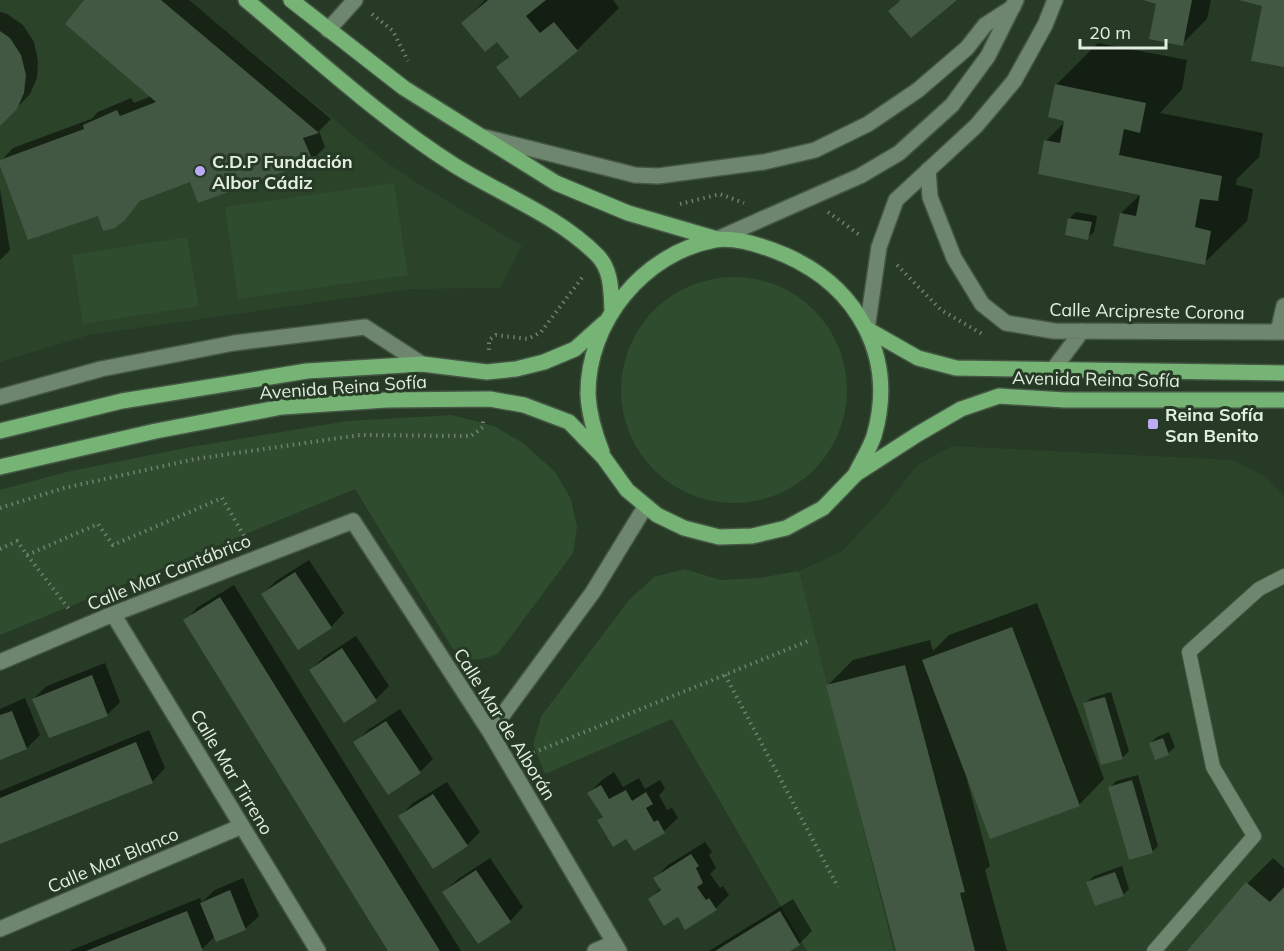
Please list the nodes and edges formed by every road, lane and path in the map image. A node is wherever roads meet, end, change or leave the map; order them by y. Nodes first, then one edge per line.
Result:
1 (246, 0) edge
2 (291, 0) edge
3 (355, 0) edge
4 (1055, 0) edge
5 (1015, 3) edge
6 (328, 30) junction
7 (413, 65) dead end
8 (480, 136) junction
9 (928, 170) junction
10 (752, 202) dead end
11 (678, 204) dead end
12 (717, 239) junction
13 (1284, 306) edge
14 (608, 317) junction
15 (867, 328) junction
16 (1083, 331) junction
17 (1281, 332) edge
18 (422, 364) junction
19 (1052, 371) junction
20 (1284, 373) edge
21 (0, 397) edge
22 (1284, 400) edge
23 (0, 431) edge
24 (604, 458) junction
25 (0, 467) edge
26 (855, 474) junction
27 (645, 507) junction
28 (353, 520) joint
29 (0, 549) edge
30 (27, 555) junction
31 (257, 558) junction
32 (1284, 576) edge
33 (113, 614) junction
34 (84, 627) junction
35 (808, 641) dead end
36 (0, 662) edge
37 (725, 675) junction
38 (490, 732) junction
39 (508, 763) junction
40 (242, 826) junction
41 (838, 887) dead end
42 (0, 929) edge
43 (617, 947) edge
44 (318, 951) edge
45 (595, 951) edge
46 (1154, 951) edge

1 - 14 main road
2 - 6 main road
3 - 6 street
3 - 7 path
4 - 9 street
5 - 8 street
5 - 12 street
6 - 8 main road
8 - 12 main road
9 - 15 street
9 - 16 street, Calle Arcipreste Corona
10 - 11 path
12 - 14 main road, Avenida Reina Sofía
12 - 15 main road, Avenida Reina Sofía
13 - 17 street
14 - 18 main road, Avenida Reina Sofía
14 - 24 main road, Avenida Reina Sofía
15 - 19 main road, Avenida Reina Sofía
15 - 26 main road, Avenida Reina Sofía
16 - 17 street, Calle Arcipreste Corona
16 - 19 street
18 - 21 street
18 - 23 main road, Avenida Reina Sofía
19 - 20 main road, Avenida Reina Sofía
22 - 26 main road, Avenida Reina Sofía
24 - 25 main road, Avenida Reina Sofía
24 - 27 main road, Avenida Reina Sofía
26 - 27 main road, Avenida Reina Sofía
27 - 38 street
28 - 31 street, Calle Mar Cantábrico
28 - 38 street, Calle Mar de Alborán
29 - 30 path
30 - 31 path
30 - 34 path
31 - 33 street, Calle Mar Cantábrico
32 - 46 lane
33 - 34 street, Calle Mar Cantábrico
33 - 40 street, Calle Mar Tirreno
34 - 36 street, Calle Mar Cantábrico
35 - 37 path
37 - 39 path
37 - 41 path
38 - 39 street, Calle Mar de Alborán
39 - 43 street, Calle Mar de Alborán
40 - 42 street, Calle Mar Blanco
40 - 44 street, Calle Mar Tirreno
43 - 45 street

